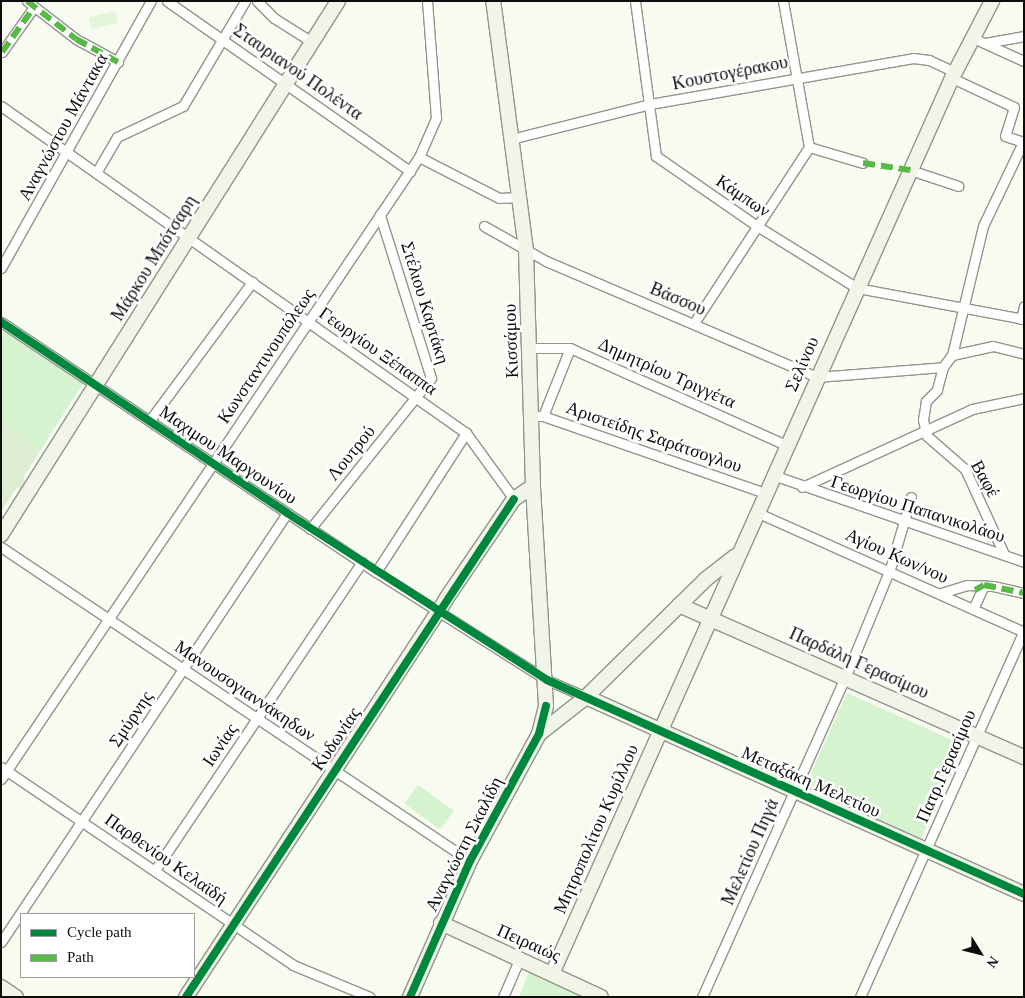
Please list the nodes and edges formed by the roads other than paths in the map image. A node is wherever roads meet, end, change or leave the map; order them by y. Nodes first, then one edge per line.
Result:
1 (151, 1) edge
2 (167, 1) edge
3 (245, 1) edge
4 (257, 1) edge
5 (338, 1) edge
6 (494, 1) edge
7 (635, 1) edge
8 (783, 1) edge
9 (992, 1) edge
10 (427, 2) edge
11 (30, 4) edge
12 (1024, 36) edge
13 (222, 40) junction
14 (979, 40) junction
15 (312, 42) junction
16 (2, 52) edge
17 (1024, 61) edge
18 (118, 62) junction
19 (954, 75) junction
20 (798, 76) junction
21 (286, 83) junction
22 (650, 104) junction
23 (1, 106) edge
24 (511, 139) junction
25 (809, 147) junction
26 (67, 153) junction
27 (419, 157) junction
28 (863, 163) dead end
29 (910, 170) junction
30 (410, 171) junction
31 (96, 173) junction
32 (958, 186) dead end
33 (519, 197) junction
34 (380, 215) junction
35 (484, 226) dead end
36 (757, 226) junction
37 (189, 237) junction
38 (526, 250) junction
39 (1, 268) edge
40 (252, 282) junction
41 (857, 288) junction
42 (1024, 306) edge
43 (964, 311) junction
44 (1023, 319) edge
45 (309, 321) junction
46 (1, 322) edge
47 (694, 323) junction
48 (530, 348) junction
49 (570, 348) junction
50 (1024, 354) edge
51 (952, 355) junction
52 (943, 367) junction
53 (817, 377) junction
54 (96, 384) junction
55 (417, 398) junction
56 (1024, 398) edge
57 (537, 416) junction
58 (150, 420) junction
59 (925, 430) junction
60 (466, 433) junction
61 (786, 445) junction
62 (213, 463) junction
63 (773, 475) junction
64 (533, 486) junction
65 (802, 487) junction
66 (765, 493) junction
67 (911, 497) dead end
68 (514, 499) junction
69 (756, 512) junction
70 (287, 513) junction
71 (904, 522) junction
72 (310, 529) junction
73 (1, 535) edge
74 (1, 547) edge
75 (1004, 554) junction
76 (736, 556) junction
77 (362, 562) junction
78 (1024, 562) edge
79 (890, 569) junction
80 (376, 572) junction
81 (984, 585) junction
82 (975, 590) dead end
83 (1024, 593) edge
84 (941, 594) junction
85 (679, 605) junction
86 (973, 608) junction
87 (439, 610) junction
88 (711, 618) junction
89 (108, 619) junction
90 (1024, 632) edge
91 (183, 669) junction
92 (845, 678) junction
93 (547, 680) junction
94 (586, 698) junction
95 (257, 719) junction
96 (660, 729) junction
97 (539, 734) junction
98 (977, 736) junction
99 (1024, 757) edge
100 (4, 769) edge
101 (334, 770) junction
102 (1, 779) edge
103 (795, 792) junction
104 (82, 821) junction
105 (926, 850) junction
106 (470, 861) junction
107 (155, 870) junction
108 (1024, 894) edge
109 (20, 913) edge
110 (20, 914) edge
111 (441, 923) junction
112 (233, 925) junction
113 (1, 942) edge
114 (519, 960) junction
115 (552, 974) junction
116 (1, 987) edge
117 (16, 997) edge
118 (186, 997) edge
119 (370, 997) edge
120 (410, 997) edge
121 (503, 997) edge
122 (601, 997) edge
123 (702, 997) edge
124 (860, 997) edge

1 - 18 street, Αναγνώστου Μάντακα
2 - 13 street, Σταυριανού Πολέντα
3 - 13 street
4 - 15 street
5 - 15 street, Μάρκου Μπότσαρη
6 - 24 street, Κισσάμου
7 - 22 street, Κάμπων
8 - 20 street
9 - 14 street, Σελίνου
10 - 27 street, Κωνσταντινουπόλεως
11 - 16 street
11 - 18 street
12 - 14 street
13 - 21 street, Σταυριανού Πολέντα
13 - 31 street
14 - 17 street
14 - 19 street, Σελίνου
15 - 21 street, Μάρκου Μπότσαρη
18 - 26 street, Αναγνώστου Μάντακα
19 - 20 street, Κουστογέρακου
19 - 29 street, Σελίνου
19 - 43 street, Κουστογέρακου
20 - 22 street, Κουστογέρακου
20 - 25 street
21 - 30 street, Σταυριανού Πολέντα
21 - 37 street, Μάρκου Μπότσαρη
22 - 24 street, Κουστογέρακου
22 - 36 street, Κάμπων
23 - 26 street, Γεωργίου Ξέπαππα
24 - 33 street, Κισσάμου
25 - 28 street
25 - 36 street
26 - 31 street, Γεωργίου Ξέπαππα
26 - 39 street, Αναγνώστου Μάντακα
27 - 30 street, Κωνσταντινουπόλεως
27 - 33 street
29 - 32 street
29 - 41 street, Σελίνου
30 - 34 street, Κωνσταντινουπόλεως
31 - 37 street, Γεωργίου Ξέπαππα
33 - 38 street, Κισσάμου
34 - 45 street, Κωνσταντινουπόλεως
34 - 55 street, Στέλιου Καρτάκη
35 - 38 street, Βάσσου
36 - 41 street, Κάμπων
36 - 47 street
37 - 40 street, Γεωργίου Ξέπαππα
37 - 54 street, Μάρκου Μπότσαρη
38 - 47 street, Βάσσου
38 - 48 street, Κισσάμου
40 - 45 street, Γεωργίου Ξέπαππα
40 - 58 street
41 - 43 street, Κάμπων
41 - 53 street, Σελίνου
42 - 44 street
43 - 44 street, Κάμπων
43 - 51 street
45 - 55 street, Γεωργίου Ξέπαππα
45 - 62 street, Κωνσταντινουπόλεως
46 - 54 street, Μαχιμου Mαργουνίου
47 - 53 street, Βάσσου
48 - 49 street, Δημητρίου Τριγγέτα
48 - 57 street, Κισσάμου
49 - 57 street, Κισσάμου
49 - 61 street, Δημητρίου Τριγγέτα
50 - 51 street
51 - 52 street
52 - 53 street
52 - 59 street
53 - 61 street, Σελίνου
54 - 58 street, Μαχιμου Mαργουνίου
54 - 73 street, Μάρκου Μπότσαρη
55 - 60 street, Γεωργίου Ξέπαππα
55 - 72 street, Λουτρού
56 - 59 street
57 - 64 street, Κισσάμου
57 - 66 street, Αριστείδης Σαράτσογλου
58 - 62 street, Μαχιμου Mαργουνίου
59 - 65 street
59 - 75 street, Βαφέ
60 - 68 street
60 - 80 street
61 - 63 street, Σελίνου
62 - 70 street, Μαχιμου Mαργουνίου
62 - 89 street, Κωνσταντινουπόλεως
63 - 65 street, Γεωργίου Παπανικολάου
63 - 66 street, Σελίνου
64 - 68 street, Κυδωνίας
64 - 93 street, Κισσάμου
65 - 71 street, Γεωργίου Παπανικολάου
66 - 69 street, Σελίνου
67 - 71 street, Μελετίου Πηγά
68 - 87 street, Κυδωνίας
69 - 76 street, Σελίνου
69 - 79 street, Αγίου Κων/νου
70 - 72 street, Μαχιμου Mαργουνίου
70 - 91 street, Σμύρνης
71 - 75 street, Γεωργίου Παπανικολάου
71 - 79 street, Μελετίου Πηγά
72 - 77 street, Μαχιμου Mαργουνίου
74 - 89 street, Μανουσογιαννάκηδων
75 - 78 street, Γεωργίου Παπανικολάου
76 - 85 street, Σελίνου
76 - 88 street, Μητροπολίτου Κυρίλλου
77 - 80 street, Μαχιμου Mαργουνίου
77 - 95 street, Ιωνίας
79 - 84 street, Αγίου Κων/νου
79 - 92 street, Μελετίου Πηγά
80 - 87 street, Μαχιμου Mαργουνίου
81 - 82 street
81 - 83 street
81 - 84 street
81 - 86 street
84 - 86 street, Αγίου Κων/νου
85 - 88 street, Παρδάλη Γερασίμου
85 - 94 street, Σελίνου
86 - 90 street, Αγίου Κων/νου
87 - 93 street, Μαχιμου Mαργουνίου
87 - 101 street, Κυδωνίας
88 - 92 street, Παρδάλη Γερασίμου
88 - 96 street, Μητροπολίτου Κυρίλλου
89 - 91 street, Μανουσογιαννάκηδων
89 - 100 street, Κωνσταντινουπόλεως
90 - 98 street, Πατρ.Γερασίμου
91 - 95 street, Μανουσογιαννάκηδων
91 - 104 street, Σμύρνης
92 - 98 street, Παρδάλη Γερασίμου
92 - 103 street, Μελετίου Πηγά
93 - 94 street, Μαχιμου Mαργουνίου
93 - 97 street, Αναγνώστη Σκαλίδη
94 - 96 street, Μεταξάκη Μελετίου
94 - 97 street, Σελίνου
95 - 101 street, Μανουσογιαννάκηδων
95 - 107 street, Ιωνίας
96 - 103 street, Μεταξάκη Μελετίου
96 - 115 street, Μητροπολίτου Κυρίλλου
97 - 106 street, Αναγνώστη Σκαλίδη
98 - 99 street, Παρδάλη Γερασίμου
98 - 105 street, Πατρ.Γερασίμου
100 - 102 street, Κωνσταντινουπόλεως
100 - 104 street, Παρθενίου Κελαϊδή
101 - 106 street, Μανουσογιαννάκηδων
101 - 112 street, Κυδωνίας
103 - 105 street, Μεταξάκη Μελετίου
103 - 123 street, Μελετίου Πηγά
104 - 107 street, Παρθενίου Κελαϊδή
104 - 109 street, Σμύρνης
105 - 108 street, Μεταξάκη Μελετίου
105 - 124 street, Πατρ.Γερασίμου
106 - 111 street, Αναγνώστη Σκαλίδη
107 - 112 street, Παρθενίου Κελαϊδή
110 - 113 street, Σμύρνης
111 - 114 street, Πειραιώς
111 - 120 street, Αναγνώστη Σκαλίδη
112 - 118 street, Κυδωνίας
112 - 119 street, Παρθενίου Κελαϊδή
114 - 115 street, Πειραιώς
114 - 121 street
115 - 122 street, Πειραιώς
116 - 117 street

